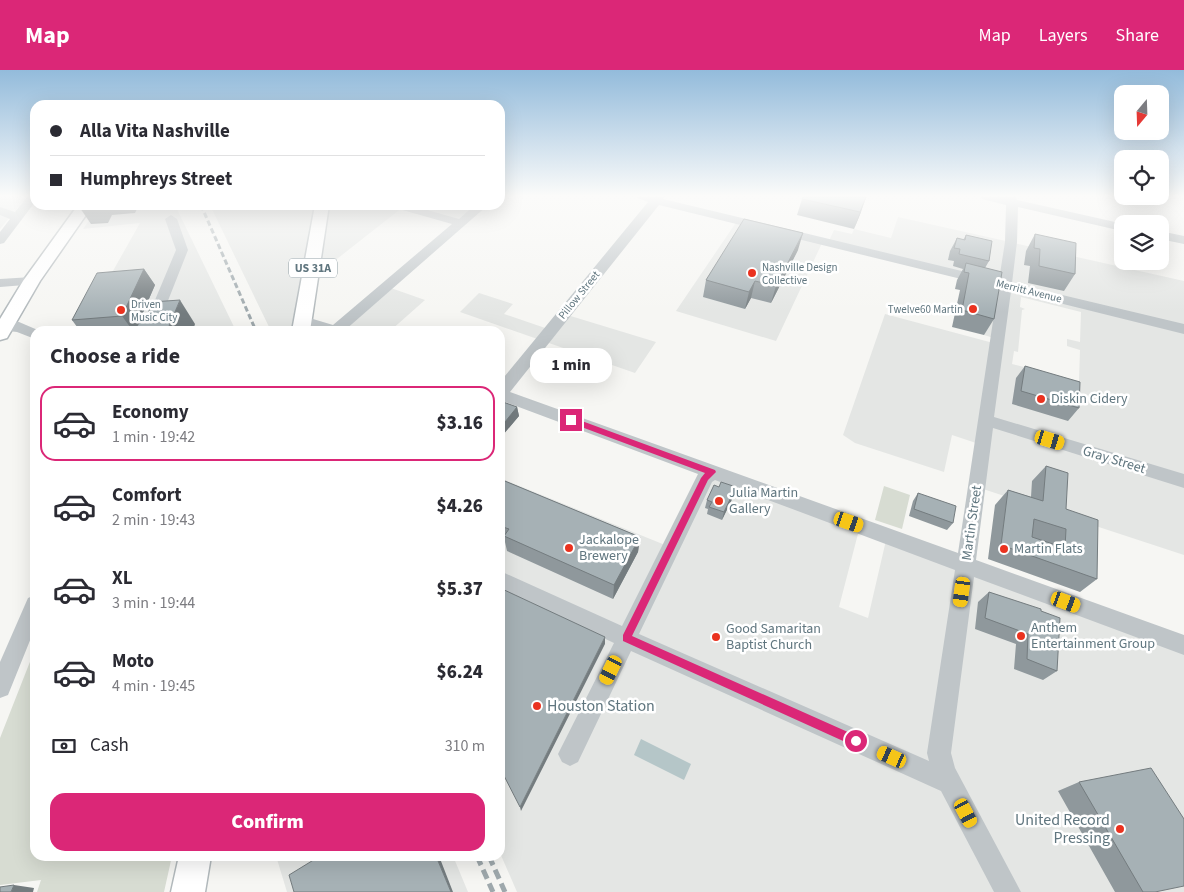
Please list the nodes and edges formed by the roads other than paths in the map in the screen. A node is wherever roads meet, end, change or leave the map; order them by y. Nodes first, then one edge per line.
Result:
1 (64, 235) edge
2 (177, 235) edge
3 (318, 235) edge
4 (446, 235) edge
5 (628, 235) edge
6 (803, 235) edge
7 (1011, 235) edge
8 (1169, 237) edge
9 (1184, 240) edge
10 (32, 281) junction
11 (0, 283) edge
12 (1005, 286) junction
13 (151, 326) edge
14 (302, 326) edge
15 (340, 326) edge
16 (1184, 329) edge
17 (2, 331) edge
18 (30, 332) edge
19 (505, 387) edge
20 (505, 395) edge
21 (986, 420) junction
22 (712, 472) junction
23 (1184, 481) edge
24 (967, 565) junction
25 (505, 582) edge
26 (30, 616) edge
27 (626, 638) junction
28 (1184, 645) edge
29 (0, 687) edge
30 (570, 754) dead end
31 (950, 782) junction
32 (194, 861) edge
33 (188, 892) edge
34 (1008, 892) edge

1 - 10 main road
2 - 13 street
3 - 14 main road, US 31A
4 - 15 street
5 - 19 street, Pillow Street
6 - 12 street, Merritt Avenue
7 - 12 street, Martin Street
8 - 9 street
10 - 11 street
10 - 17 main road
12 - 16 street, Merritt Avenue
12 - 21 street, Martin Street
17 - 18 street
20 - 22 street
21 - 23 street, Gray Street
21 - 24 street, Martin Street
22 - 24 street
22 - 27 street
24 - 28 street
24 - 31 street, Martin Street
25 - 27 street
26 - 29 street
27 - 30 street
27 - 31 street
31 - 34 street, Martin Street
32 - 33 main road

